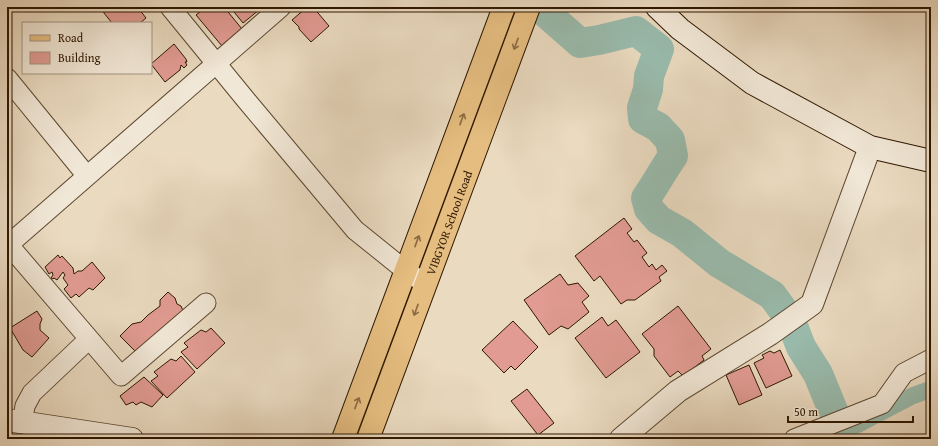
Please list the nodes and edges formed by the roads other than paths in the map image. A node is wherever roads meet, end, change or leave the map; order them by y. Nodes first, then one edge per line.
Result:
1 (170, 7) edge
2 (281, 7) edge
3 (504, 7) edge
4 (529, 7) edge
5 (657, 7) edge
6 (216, 64) junction
7 (7, 78) edge
8 (870, 147) junction
9 (931, 161) edge
10 (87, 176) junction
11 (8, 245) edge
12 (406, 271) junction
13 (426, 284) junction
14 (206, 303) dead end
15 (89, 339) junction
16 (931, 360) edge
17 (14, 422) edge
18 (132, 439) edge
19 (344, 439) edge
20 (368, 439) edge
21 (621, 439) edge
22 (794, 439) edge

1 - 6 street
2 - 6 street
12 -> 3 main road, VIBGYOR School Road
4 -> 13 main road, VIBGYOR School Road
5 - 8 street
6 - 10 street
6 - 12 street
7 - 10 street
8 - 9 street
8 - 21 street
10 - 11 street
11 - 15 street
12 - 13 street
19 -> 12 main road, VIBGYOR School Road
13 -> 20 main road, VIBGYOR School Road
14 - 15 street
15 - 17 street
16 - 22 street
17 - 18 street

